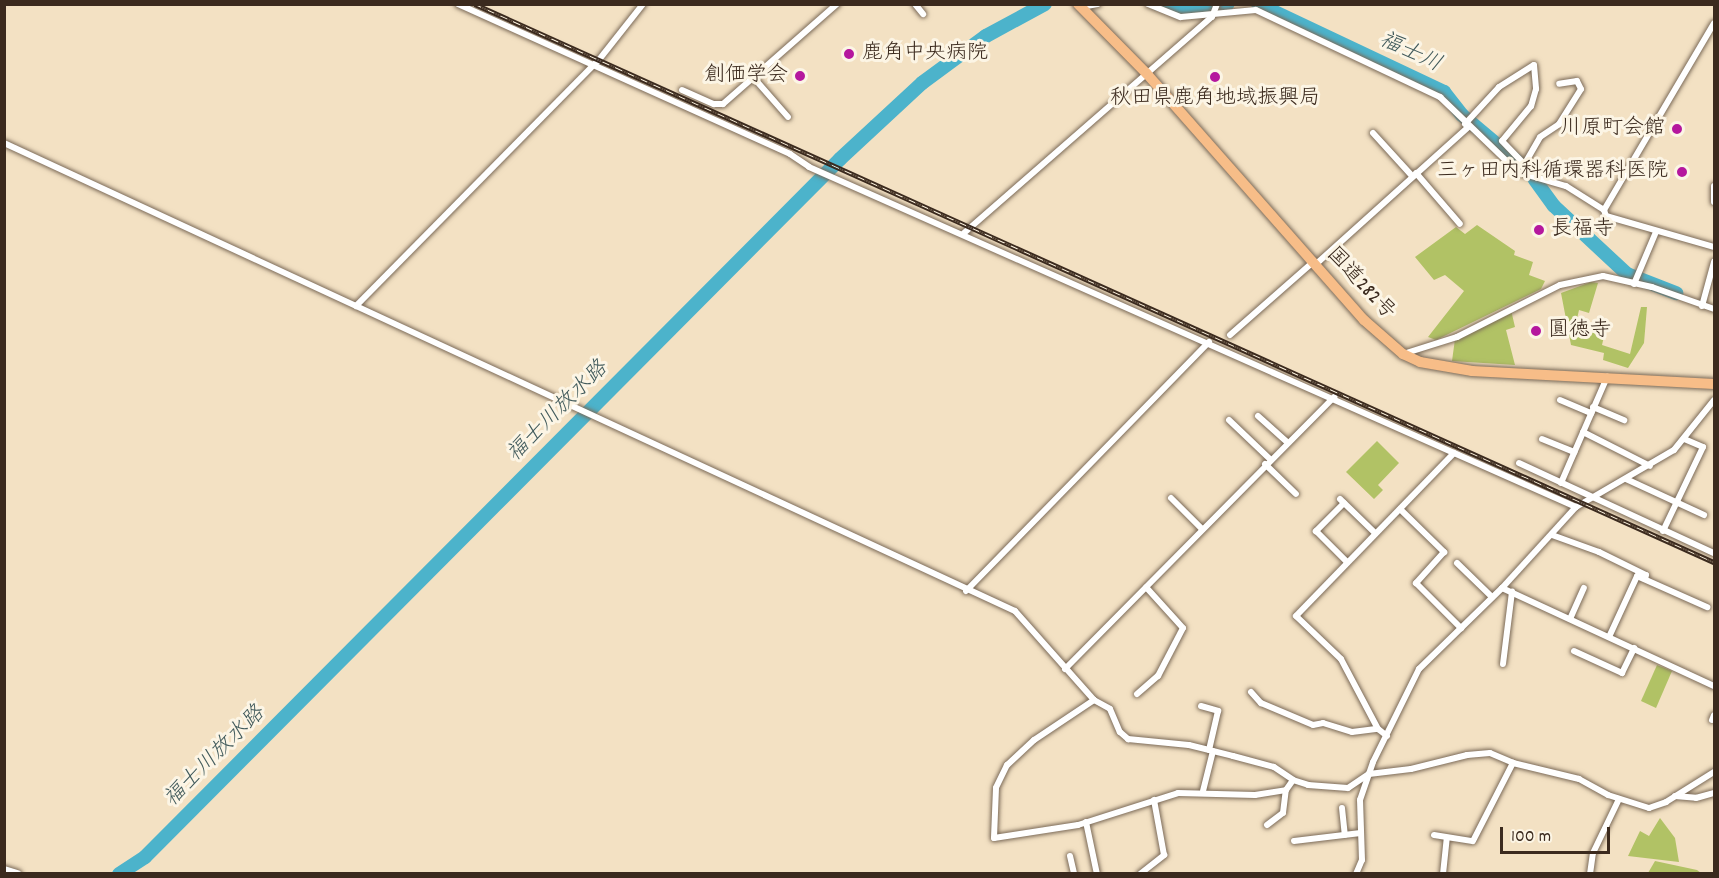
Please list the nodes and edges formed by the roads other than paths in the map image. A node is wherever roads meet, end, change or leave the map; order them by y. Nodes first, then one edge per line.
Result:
1 (458, 4) edge
2 (643, 4) edge
3 (837, 4) edge
4 (915, 4) edge
5 (1098, 4) edge
6 (1148, 4) edge
7 (1079, 6) edge
8 (1215, 9) edge
9 (923, 14) dead end
10 (1714, 23) edge
11 (592, 66) junction
12 (1147, 74) junction
13 (753, 78) junction
14 (1559, 84) dead end
15 (682, 90) dead end
16 (788, 117) dead end
17 (1466, 125) junction
18 (1374, 133) dead end
19 (4, 143) edge
20 (1524, 165) junction
21 (1415, 175) junction
22 (1535, 176) junction
23 (1714, 186) edge
24 (1714, 202) edge
25 (1604, 210) junction
26 (1460, 224) dead end
27 (1656, 232) junction
28 (964, 233) junction
29 (1714, 247) edge
30 (1714, 262) edge
31 (1314, 263) junction
32 (1634, 283) junction
33 (356, 306) junction
34 (1702, 306) junction
35 (1714, 309) edge
36 (1230, 336) dead end
37 (1209, 342) junction
38 (1403, 354) junction
39 (1607, 377) junction
40 (1714, 384) edge
41 (1334, 397) junction
42 (1560, 400) dead end
43 (1714, 400) edge
44 (1592, 410) junction
45 (1258, 416) dead end
46 (1229, 420) dead end
47 (1624, 420) dead end
48 (1583, 432) junction
49 (1542, 439) dead end
50 (1684, 439) junction
51 (1287, 442) junction
52 (1574, 452) junction
53 (1454, 453) junction
54 (1267, 462) junction
55 (1519, 463) dead end
56 (1650, 466) junction
57 (1626, 479) junction
58 (1561, 483) junction
59 (1296, 494) dead end
60 (1171, 498) dead end
61 (1592, 498) junction
62 (1677, 503) junction
63 (1576, 507) junction
64 (1400, 509) junction
65 (1704, 515) dead end
66 (1202, 529) junction
67 (1663, 531) junction
68 (1375, 533) junction
69 (1552, 535) junction
70 (1714, 553) edge
71 (1347, 562) junction
72 (1457, 563) dead end
73 (1645, 579) junction
74 (1146, 587) junction
75 (1502, 588) junction
76 (1584, 588) dead end
77 (966, 591) junction
78 (1512, 592) junction
79 (1492, 597) junction
80 (1707, 607) dead end
81 (1570, 619) junction
82 (1461, 628) junction
83 (1609, 636) junction
84 (1634, 648) junction
85 (1574, 651) dead end
86 (1503, 664) dead end
87 (1065, 669) junction
88 (1714, 686) edge
89 (1251, 692) dead end
90 (1137, 694) dead end
91 (1094, 700) junction
92 (1201, 706) dead end
93 (1378, 729) junction
94 (1388, 736) junction
95 (1211, 750) junction
96 (1513, 763) junction
97 (1714, 772) edge
98 (1369, 774) junction
99 (1293, 780) junction
100 (1286, 790) junction
101 (1203, 791) junction
102 (1714, 793) edge
103 (1675, 796) junction
104 (1619, 799) junction
105 (1154, 800) junction
106 (1342, 808) dead end
107 (1086, 822) junction
108 (1267, 825) dead end
109 (1361, 833) junction
110 (1345, 835) junction
111 (1434, 835) dead end
112 (1447, 838) junction
113 (1294, 841) dead end
114 (1070, 856) dead end
115 (4, 870) edge
116 (17, 873) edge
117 (1074, 873) edge
118 (1097, 873) edge
119 (1140, 873) edge
120 (1356, 873) edge
121 (1443, 873) edge
122 (1590, 873) edge

1 - 11 street
2 - 11 street
3 - 13 street
4 - 9 street
5 - 7 street
6 - 8 street
7 - 12 highway, 国道282号
8 - 12 street
8 - 17 street
10 - 25 street
11 - 28 street
11 - 33 street
12 - 28 street
12 - 31 highway, 国道282号
13 - 15 street
13 - 16 street
14 - 20 street
17 - 20 street
17 - 21 street
17 - 22 street
18 - 21 street
19 - 33 street
20 - 22 street
21 - 26 street
21 - 31 street
22 - 25 street
23 - 24 street
25 - 27 street
27 - 29 street
27 - 32 street
28 - 37 street
30 - 34 street
31 - 36 street
31 - 38 highway, 国道282号
32 - 34 street
32 - 38 street
33 - 77 street
34 - 35 street
37 - 41 street
37 - 77 street
38 - 39 highway, 国道282号
39 - 40 highway, 国道282号
39 - 44 street
41 - 51 street
41 - 53 street
42 - 44 street
43 - 50 street
44 - 47 street
44 - 48 street
45 - 51 street
46 - 54 street
48 - 52 street
48 - 56 street
49 - 52 street
50 - 56 street
50 - 62 street
51 - 54 street
52 - 58 street
53 - 63 street
53 - 64 street
54 - 59 street
54 - 66 street
55 - 58 street
56 - 57 street
57 - 61 street
57 - 62 street
58 - 61 street
60 - 66 street
61 - 63 street
61 - 67 street
62 - 65 street
62 - 67 street
63 - 69 street
64 - 68 street
64 - 82 street
66 - 74 street
67 - 70 street
68 - 71 street
68 - 71 street
69 - 73 street
69 - 75 street
71 - 93 street
72 - 79 street
73 - 80 street
73 - 83 street
74 - 87 street
74 - 90 street
75 - 78 street
75 - 79 street
76 - 81 street
77 - 87 street
78 - 81 street
78 - 86 street
79 - 82 street
81 - 83 street
82 - 94 street
83 - 84 street
84 - 85 street
84 - 88 street
87 - 91 street
89 - 93 street
91 - 95 street
91 - 107 street
92 - 95 street
93 - 94 street
94 - 98 street
95 - 99 street
95 - 101 street
96 - 98 street
96 - 104 street
96 - 112 street
97 - 103 street
98 - 99 street
98 - 109 street
99 - 100 street
100 - 101 street
100 - 108 street
101 - 105 street
102 - 103 street
103 - 104 street
104 - 122 street
105 - 107 street
105 - 119 street
106 - 110 street
107 - 118 street
109 - 110 street
109 - 120 street
110 - 113 street
111 - 112 street
112 - 121 street
114 - 117 street
115 - 116 street

